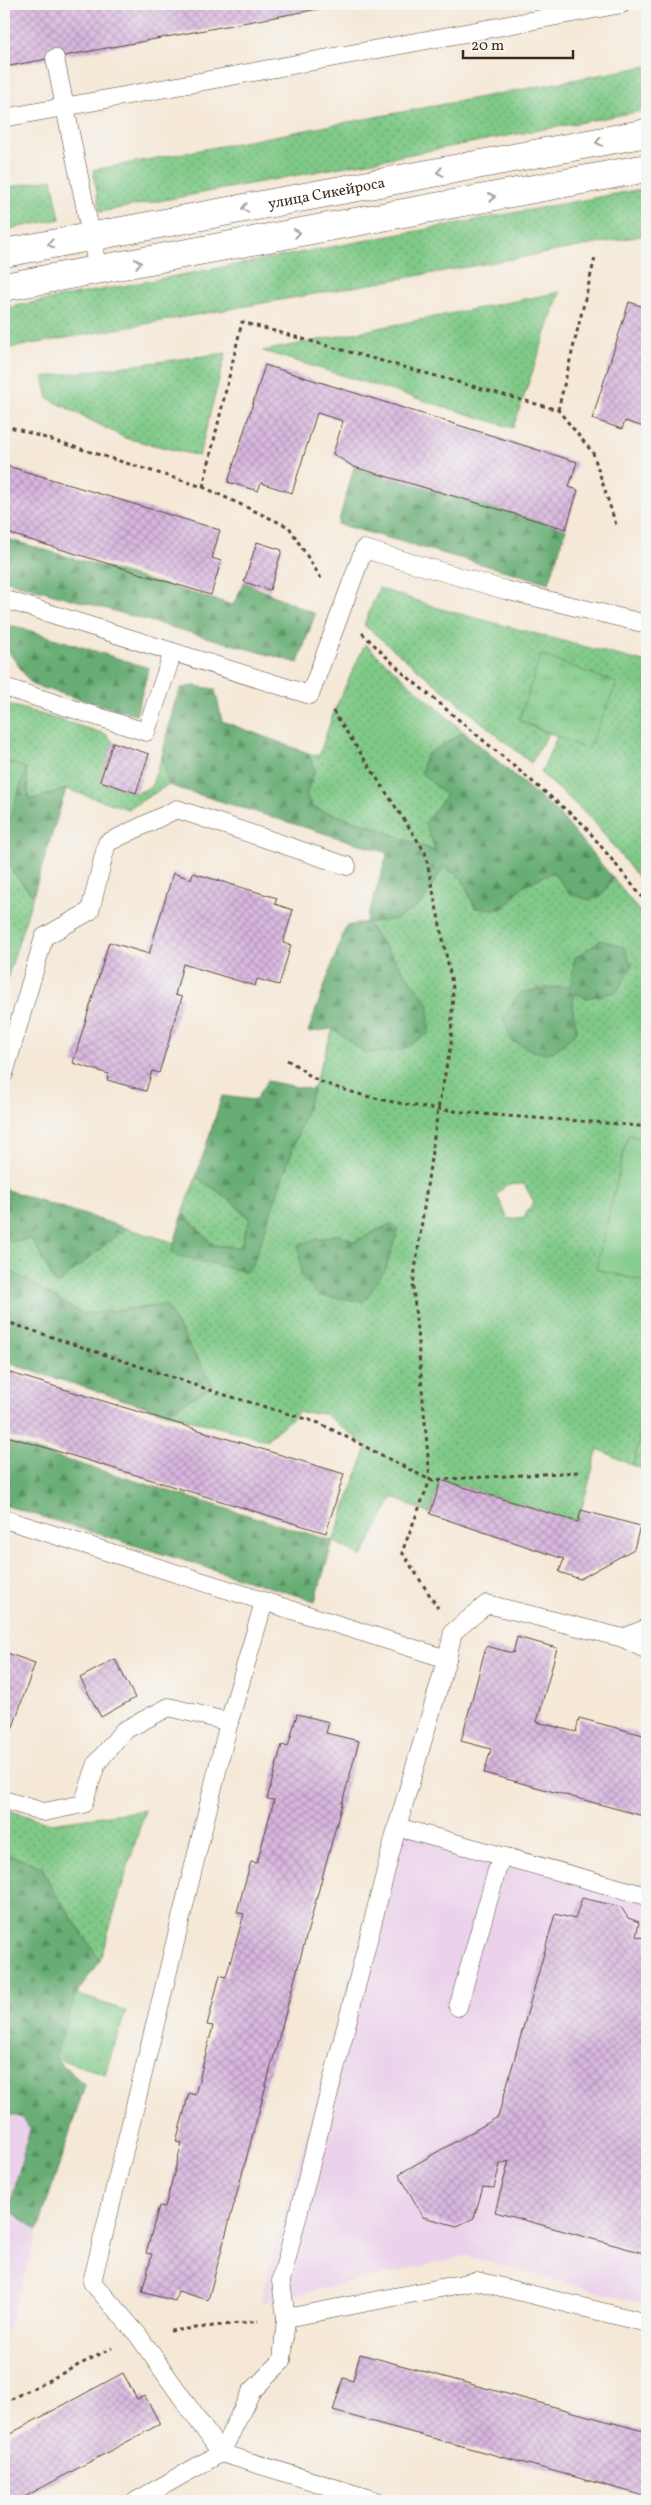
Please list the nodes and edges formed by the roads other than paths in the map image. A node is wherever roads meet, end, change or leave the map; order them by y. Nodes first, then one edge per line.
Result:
1 (622, 4) edge
2 (55, 58) dead end
3 (65, 106) junction
4 (4, 118) edge
5 (647, 133) edge
6 (647, 168) edge
7 (92, 236) junction
8 (4, 253) edge
9 (98, 270) junction
10 (4, 287) edge
11 (4, 599) edge
12 (647, 624) edge
13 (173, 652) junction
14 (4, 687) edge
15 (347, 866) dead end
16 (4, 1074) edge
17 (4, 1519) edge
18 (264, 1602) junction
19 (647, 1628) edge
20 (623, 1638) junction
21 (647, 1650) edge
22 (447, 1659) junction
23 (229, 1722) junction
24 (4, 1800) edge
25 (397, 1827) junction
26 (501, 1856) junction
27 (647, 1896) edge
28 (458, 2007) dead end
29 (286, 2318) junction
30 (647, 2323) edge
31 (221, 2453) junction
32 (136, 2501) edge
33 (377, 2501) edge

1 - 3 lane
2 - 3 lane
3 - 4 lane
3 - 7 lane
5 -> 7 street, улица Сикейроса
9 -> 6 street
7 -> 8 street, улица Сикейроса
7 - 9 lane
9 - 10 street
11 - 13 lane
12 - 13 lane
13 - 14 lane
15 - 16 lane
17 - 18 lane
18 - 22 lane
18 - 23 lane
19 - 20 lane
20 - 21 lane
20 - 22 lane
22 - 25 lane
23 - 24 lane
23 - 31 lane
25 - 26 lane
25 - 29 lane
26 - 27 lane
26 - 28 lane
29 - 30 lane
29 - 31 lane
31 - 32 lane
31 - 33 lane

